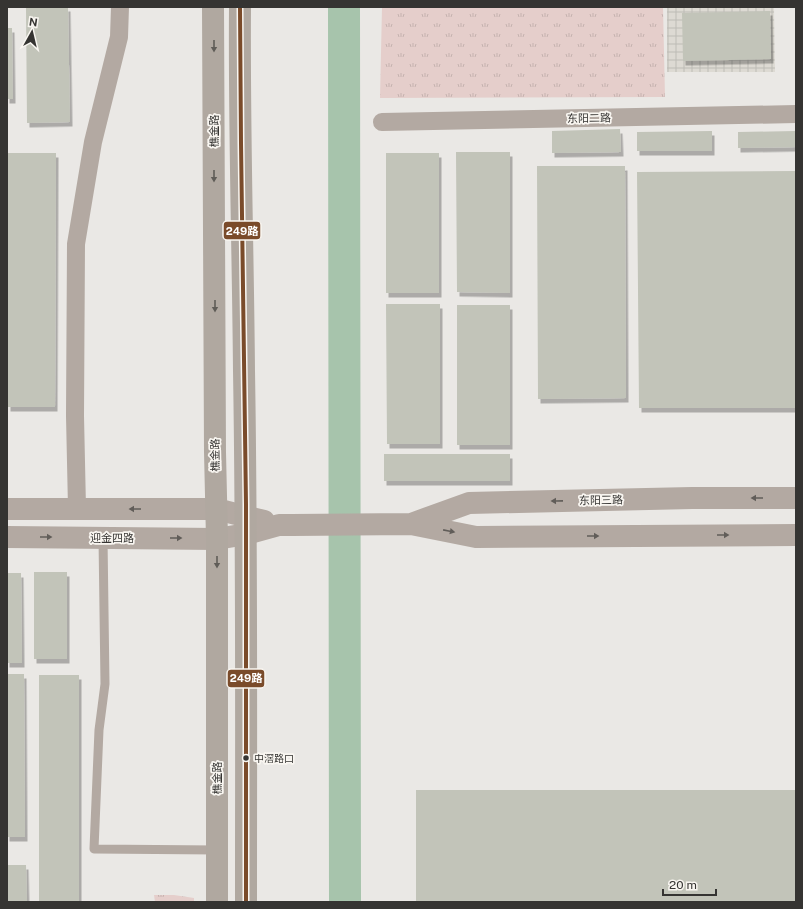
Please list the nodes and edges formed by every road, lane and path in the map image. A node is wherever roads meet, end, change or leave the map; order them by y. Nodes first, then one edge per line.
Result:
1 (120, 7) edge
2 (213, 7) edge
3 (240, 7) edge
4 (796, 114) edge
5 (382, 122) dead end
6 (796, 498) edge
7 (77, 508) junction
8 (7, 509) edge
9 (216, 509) junction
10 (411, 524) junction
11 (246, 525) junction
12 (796, 535) edge
13 (7, 537) edge
14 (103, 538) junction
15 (217, 539) junction
16 (217, 850) junction
17 (217, 902) edge
18 (246, 902) edge

1 - 7 street
2 -> 9 highway, 樵金路
3 - 11 highway
4 - 5 street, 东阳二路
6 -> 10 street, 东阳三路
7 - 8 street
9 -> 7 street
9 - 11 street
9 - 15 highway, 樵金路
10 - 11 street, 东阳三路
10 -> 12 street, 东阳三路
11 - 15 street, 迎金四路
11 - 18 highway
13 -> 14 street, 迎金四路
14 -> 15 street, 迎金四路
14 - 16 lane
15 -> 16 highway, 樵金路
16 - 17 highway, 樵金路

